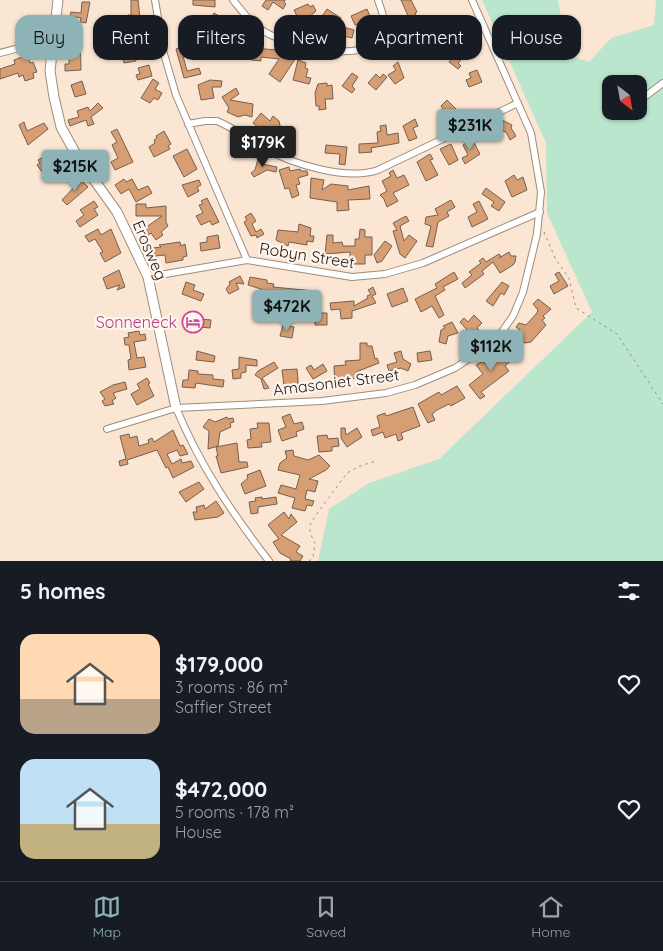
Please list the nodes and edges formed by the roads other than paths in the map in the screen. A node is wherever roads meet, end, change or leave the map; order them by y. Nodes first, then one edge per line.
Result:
1 (58, 0) edge
2 (155, 0) edge
3 (233, 0) edge
4 (378, 0) edge
5 (472, 0) edge
6 (56, 15) edge
7 (382, 15) edge
8 (15, 49) edge
9 (356, 49) edge
10 (0, 53) edge
11 (51, 60) edge
12 (663, 83) edge
13 (648, 95) edge
14 (518, 103) junction
15 (188, 124) junction
16 (540, 212) junction
17 (246, 260) junction
18 (148, 277) junction
19 (176, 408) junction
20 (107, 428) dead end
21 (269, 561) edge

1 - 6 street, Erosweg
2 - 15 street
3 - 9 street
4 - 7 street
5 - 14 street, Amasoniet Street
8 - 10 street
11 - 18 street, Erosweg
12 - 13 street
14 - 15 street
14 - 16 street, Amasoniet Street
15 - 17 street
16 - 17 street, Robyn Street
16 - 19 street, Amasoniet Street
17 - 18 street, Robyn Street
18 - 19 street, Erosweg
19 - 20 street, Amasoniet Street
19 - 21 street, Erosweg

